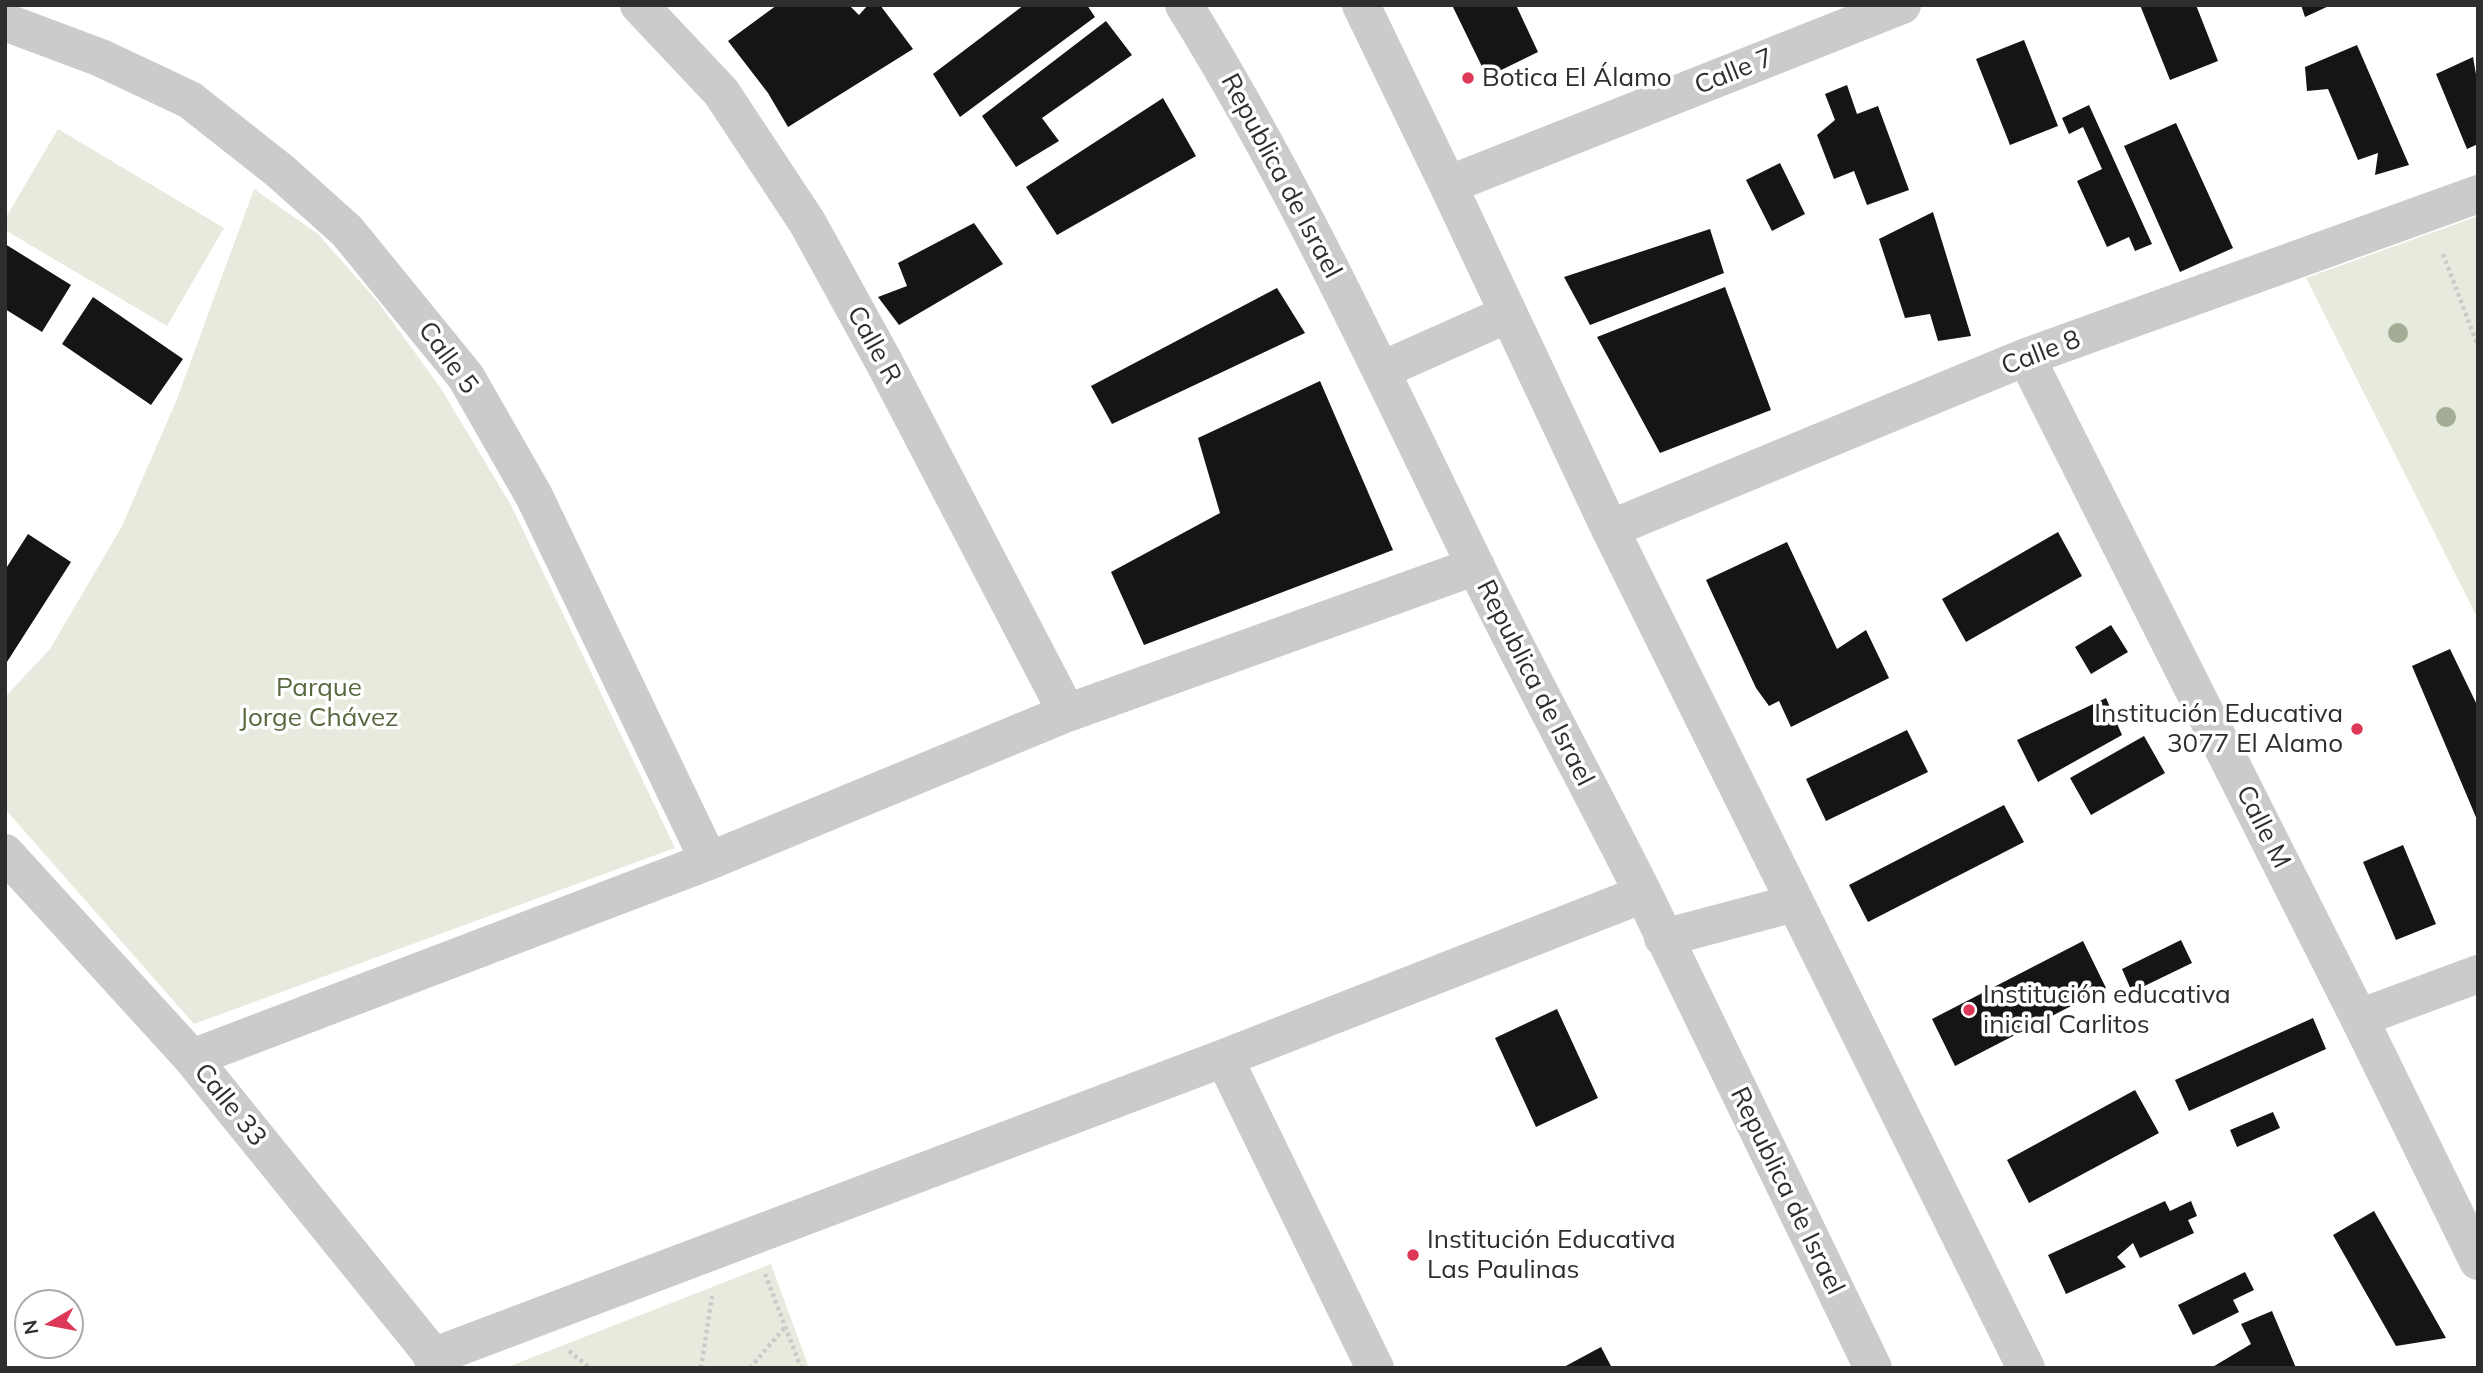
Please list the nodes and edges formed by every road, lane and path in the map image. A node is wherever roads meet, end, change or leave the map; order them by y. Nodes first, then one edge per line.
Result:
1 (639, 5) edge
2 (1184, 5) edge
3 (1361, 5) edge
4 (1902, 5) edge
5 (1854, 14) edge
6 (5, 22) edge
7 (1448, 185) junction
8 (2478, 194) edge
9 (2443, 254) dead end
10 (1508, 314) junction
11 (2478, 346) edge
12 (2026, 357) junction
13 (1382, 370) junction
14 (1610, 529) junction
15 (1476, 566) junction
16 (1067, 713) junction
17 (5, 853) edge
18 (709, 861) junction
19 (1643, 894) junction
20 (1795, 903) junction
21 (1664, 938) junction
22 (2478, 974) edge
23 (2359, 1018) junction
24 (192, 1058) junction
25 (1224, 1058) junction
26 (2478, 1261) edge
27 (765, 1272) dead end
28 (713, 1292) dead end
29 (785, 1327) junction
30 (564, 1348) dead end
31 (438, 1362) edge
32 (590, 1368) edge
33 (701, 1368) edge
34 (750, 1368) edge
35 (801, 1368) edge
36 (1375, 1368) edge
37 (1873, 1368) edge
38 (2026, 1368) edge

1 - 16 street, Calle R
2 - 13 street, Republica de Israel
3 - 7 street
4 - 5 street, Calle 7
5 - 7 street, Calle 7
6 - 18 street, Calle 5
7 - 10 street
8 - 12 street, Calle 8
9 - 11 path
10 - 13 street
10 - 14 street
12 - 14 street, Calle 8
12 - 23 street, Calle M
13 - 15 street, Republica de Israel
14 - 20 street
15 - 16 street
15 - 19 street, Republica de Israel
16 - 18 street
17 - 24 street, Calle 33
18 - 24 street
19 - 21 street, Republica de Israel
19 - 25 street
20 - 21 street
20 - 38 street
21 - 37 street, Republica de Israel
22 - 23 street
23 - 26 street, Calle M
24 - 31 street, Calle 33
25 - 31 street
25 - 36 street
27 - 29 path
28 - 33 path
29 - 34 path
29 - 35 path
30 - 32 path

